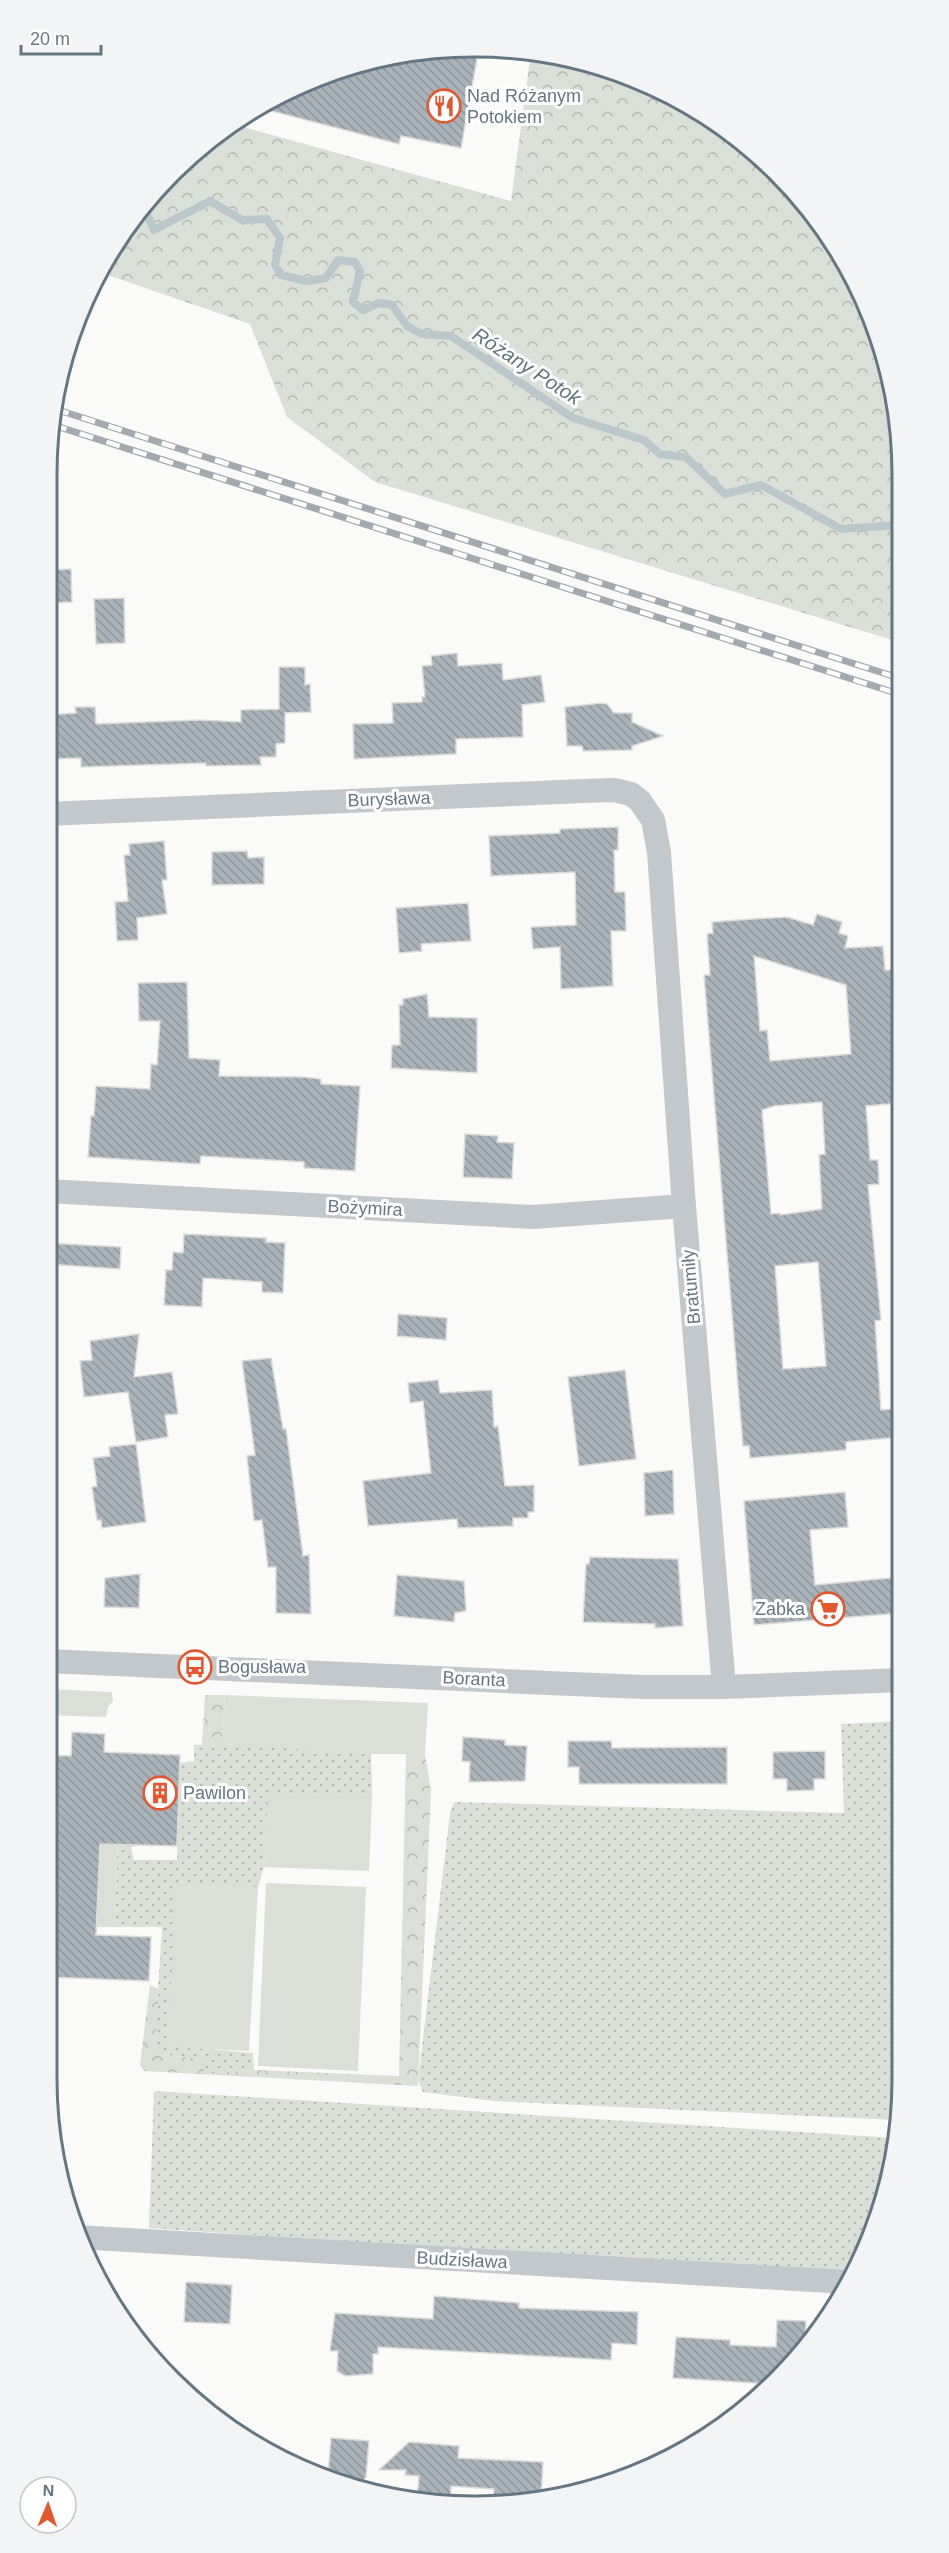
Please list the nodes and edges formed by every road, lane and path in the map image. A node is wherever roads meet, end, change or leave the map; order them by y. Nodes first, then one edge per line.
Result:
1 (57, 814) edge
2 (663, 885) joint
3 (57, 1192) edge
4 (684, 1206) junction
5 (57, 1661) edge
6 (892, 1680) edge
7 (724, 1687) junction
8 (89, 2238) edge
9 (839, 2282) edge

1 - 2 street, Burysława
2 - 4 street, Bratumiły
3 - 4 street, Bożymira
4 - 7 street, Bratumiły
5 - 7 street, Boranta
6 - 7 street, Boranta
8 - 9 street, Budzisława

